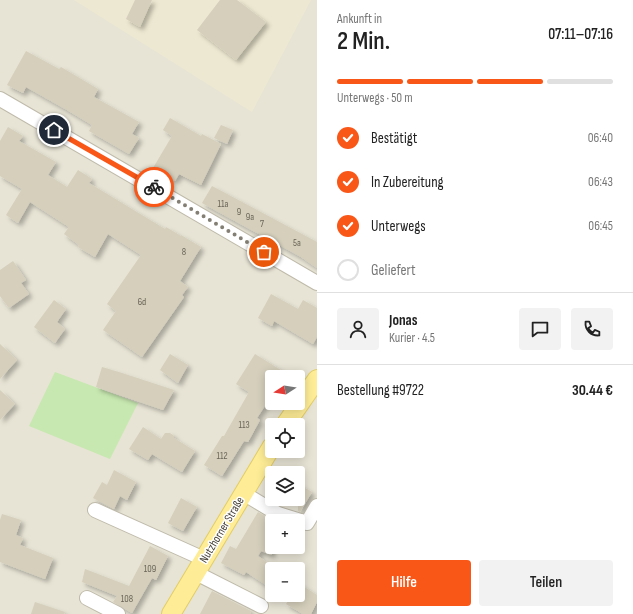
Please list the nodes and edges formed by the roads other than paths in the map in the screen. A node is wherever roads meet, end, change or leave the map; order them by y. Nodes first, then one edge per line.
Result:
1 (0, 99) edge
2 (317, 283) edge
3 (317, 379) edge
4 (290, 418) edge
5 (265, 458) edge
6 (244, 493) junction
7 (317, 506) edge
8 (95, 510) dead end
9 (200, 566) junction
10 (87, 598) dead end
11 (261, 606) dead end
12 (118, 614) edge
13 (171, 614) edge

1 - 2 street
3 - 4 main road
5 - 6 main road, Nutzhorner Straße
6 - 7 street
6 - 9 main road, Nutzhorner Straße
8 - 9 street
9 - 11 street
9 - 13 main road, Nutzhorner Straße
10 - 12 street

